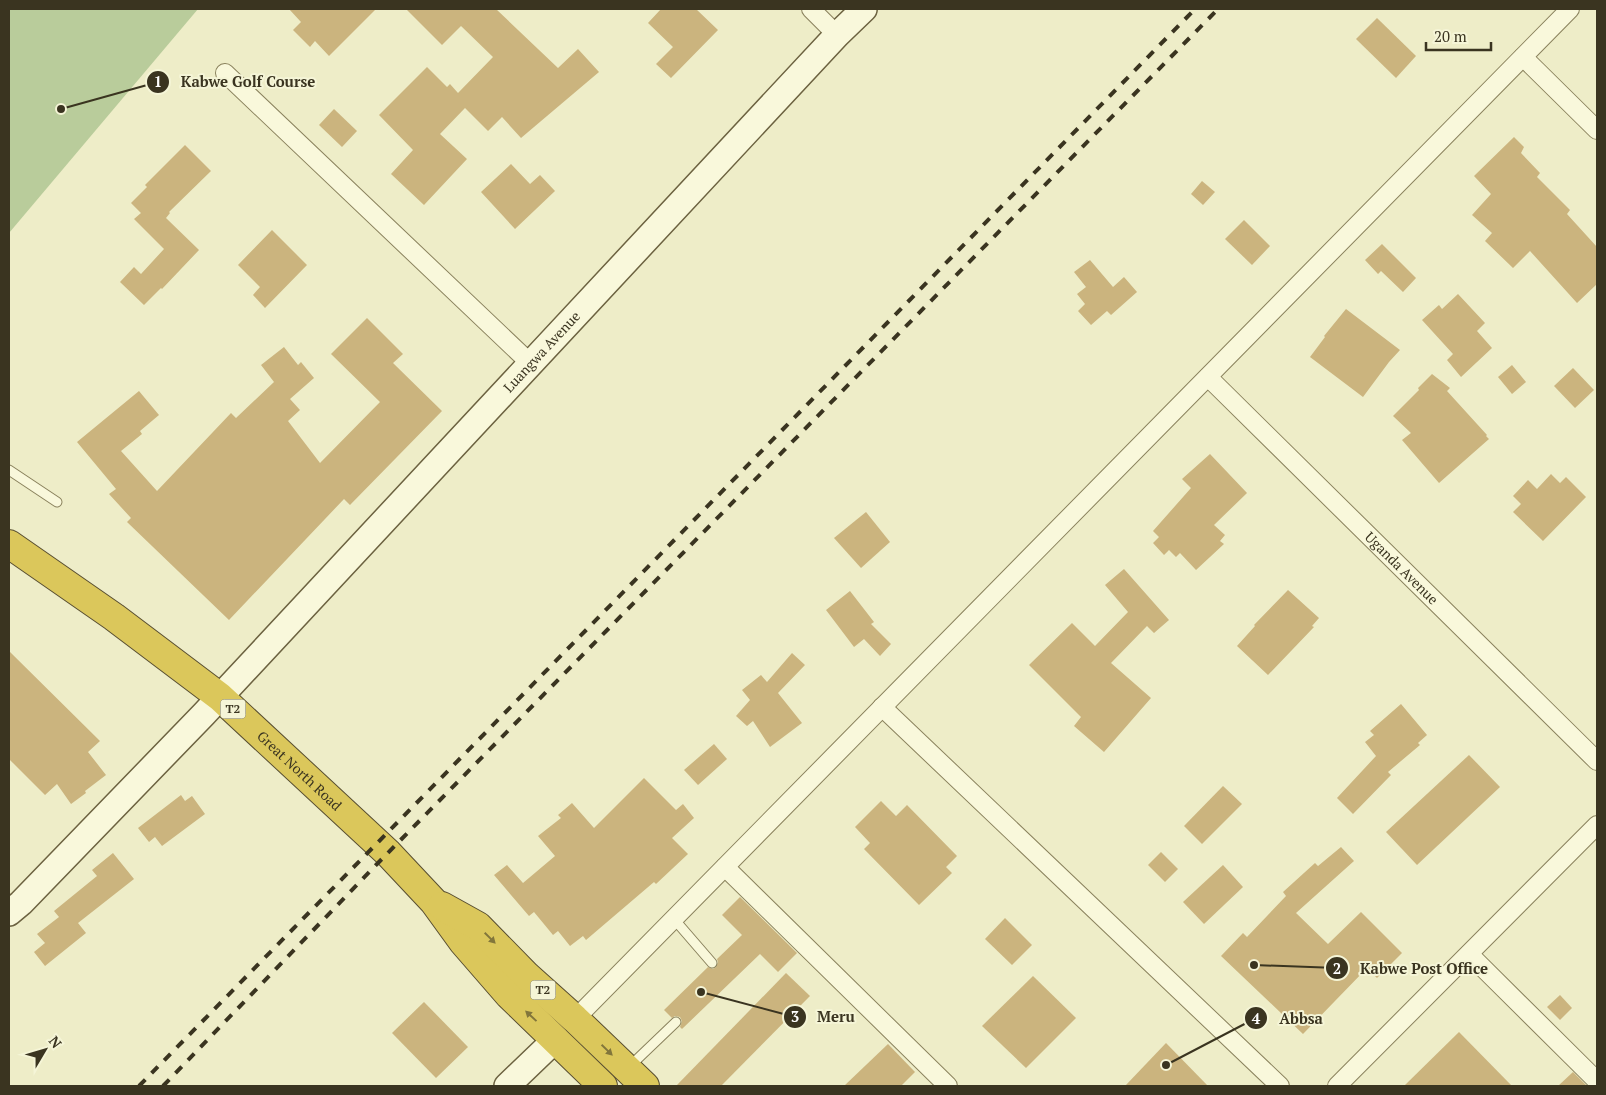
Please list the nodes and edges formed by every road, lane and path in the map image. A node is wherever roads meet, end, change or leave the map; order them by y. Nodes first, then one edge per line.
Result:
1 (811, 9) edge
2 (864, 9) edge
3 (1570, 9) edge
4 (837, 35) junction
5 (1523, 57) junction
6 (225, 73) dead end
7 (1597, 130) edge
8 (530, 363) junction
9 (1208, 377) junction
10 (9, 470) edge
11 (57, 502) dead end
12 (9, 544) edge
13 (220, 697) junction
14 (882, 708) junction
15 (1597, 761) edge
16 (1597, 825) edge
17 (725, 867) junction
18 (434, 902) junction
19 (13, 905) edge
20 (674, 919) junction
21 (1469, 954) junction
22 (712, 963) dead end
23 (575, 1019) junction
24 (676, 1022) dead end
25 (556, 1039) junction
26 (636, 1078) edge
27 (1597, 1080) edge
28 (507, 1086) edge
29 (604, 1086) edge
30 (948, 1086) edge
31 (1280, 1086) edge
32 (1337, 1086) edge

1 - 4 street
2 - 4 main road, Luangwa Avenue
3 - 5 street
4 - 8 main road, Luangwa Avenue
5 - 7 street
5 - 9 street
6 - 8 street
8 - 13 main road, Luangwa Avenue
9 - 14 street
9 - 15 street, Uganda Avenue
10 - 11 lane
12 - 13 highway, Great North Road / T2
13 - 18 highway, Great North Road / T2
13 - 19 main road, Luangwa Avenue
14 - 17 street
14 - 31 street
16 - 21 street
17 - 20 street
17 - 30 street
18 -> 23 highway, Great North Road / T2
25 -> 18 highway, Great North Road / T2
20 - 22 lane
20 - 23 street
21 - 27 street
21 - 32 street
23 -> 26 highway, Great North Road / T2
24 - 26 lane
25 - 28 main road
25 - 29 highway, Great North Road / T2

